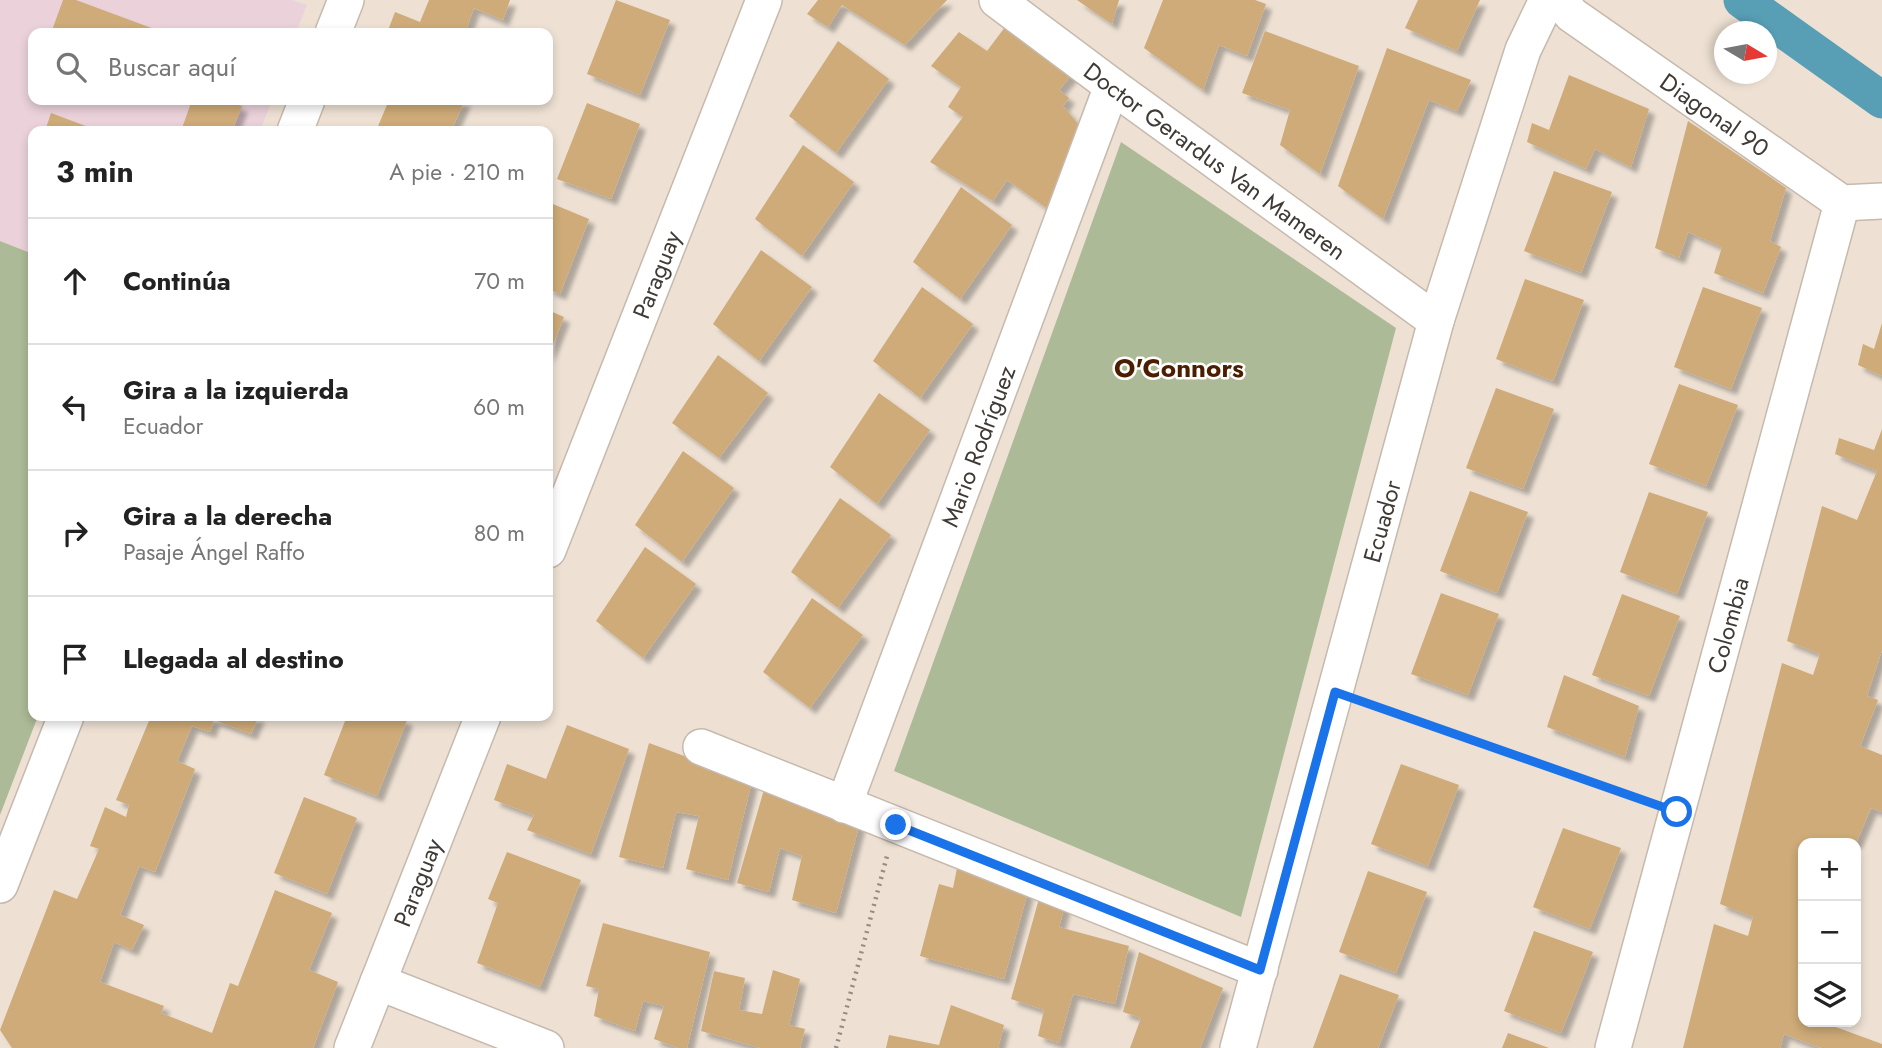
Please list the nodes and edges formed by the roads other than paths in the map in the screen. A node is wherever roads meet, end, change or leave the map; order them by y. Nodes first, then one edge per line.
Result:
1 (346, 0) edge
2 (764, 0) edge
3 (997, 0) edge
4 (1547, 0) edge
5 (1559, 0) edge
6 (335, 28) edge
7 (1112, 86) junction
8 (305, 105) edge
9 (297, 126) edge
10 (1882, 201) edge
11 (1842, 204) junction
12 (1436, 321) junction
13 (553, 537) edge
14 (64, 721) edge
15 (481, 721) edge
16 (701, 747) dead end
17 (844, 805) junction
18 (0, 885) edge
19 (1260, 970) junction
20 (378, 982) junction
21 (352, 1048) edge
22 (546, 1048) edge
23 (1238, 1048) edge
24 (1613, 1048) edge

1 - 6 street
2 - 13 street, Paraguay
3 - 7 street, Doctor Gerardus Van Mameren
4 - 12 street, Ecuador
5 - 11 street, Diagonal 90
7 - 12 street, Doctor Gerardus Van Mameren
7 - 17 street, Mario Rodríguez
8 - 9 street
10 - 11 street
11 - 24 street, Colombia
12 - 19 street, Ecuador
14 - 18 street
15 - 20 street, Paraguay
16 - 17 street
17 - 19 street
19 - 23 street, Ecuador
20 - 21 street, Paraguay
20 - 22 street

